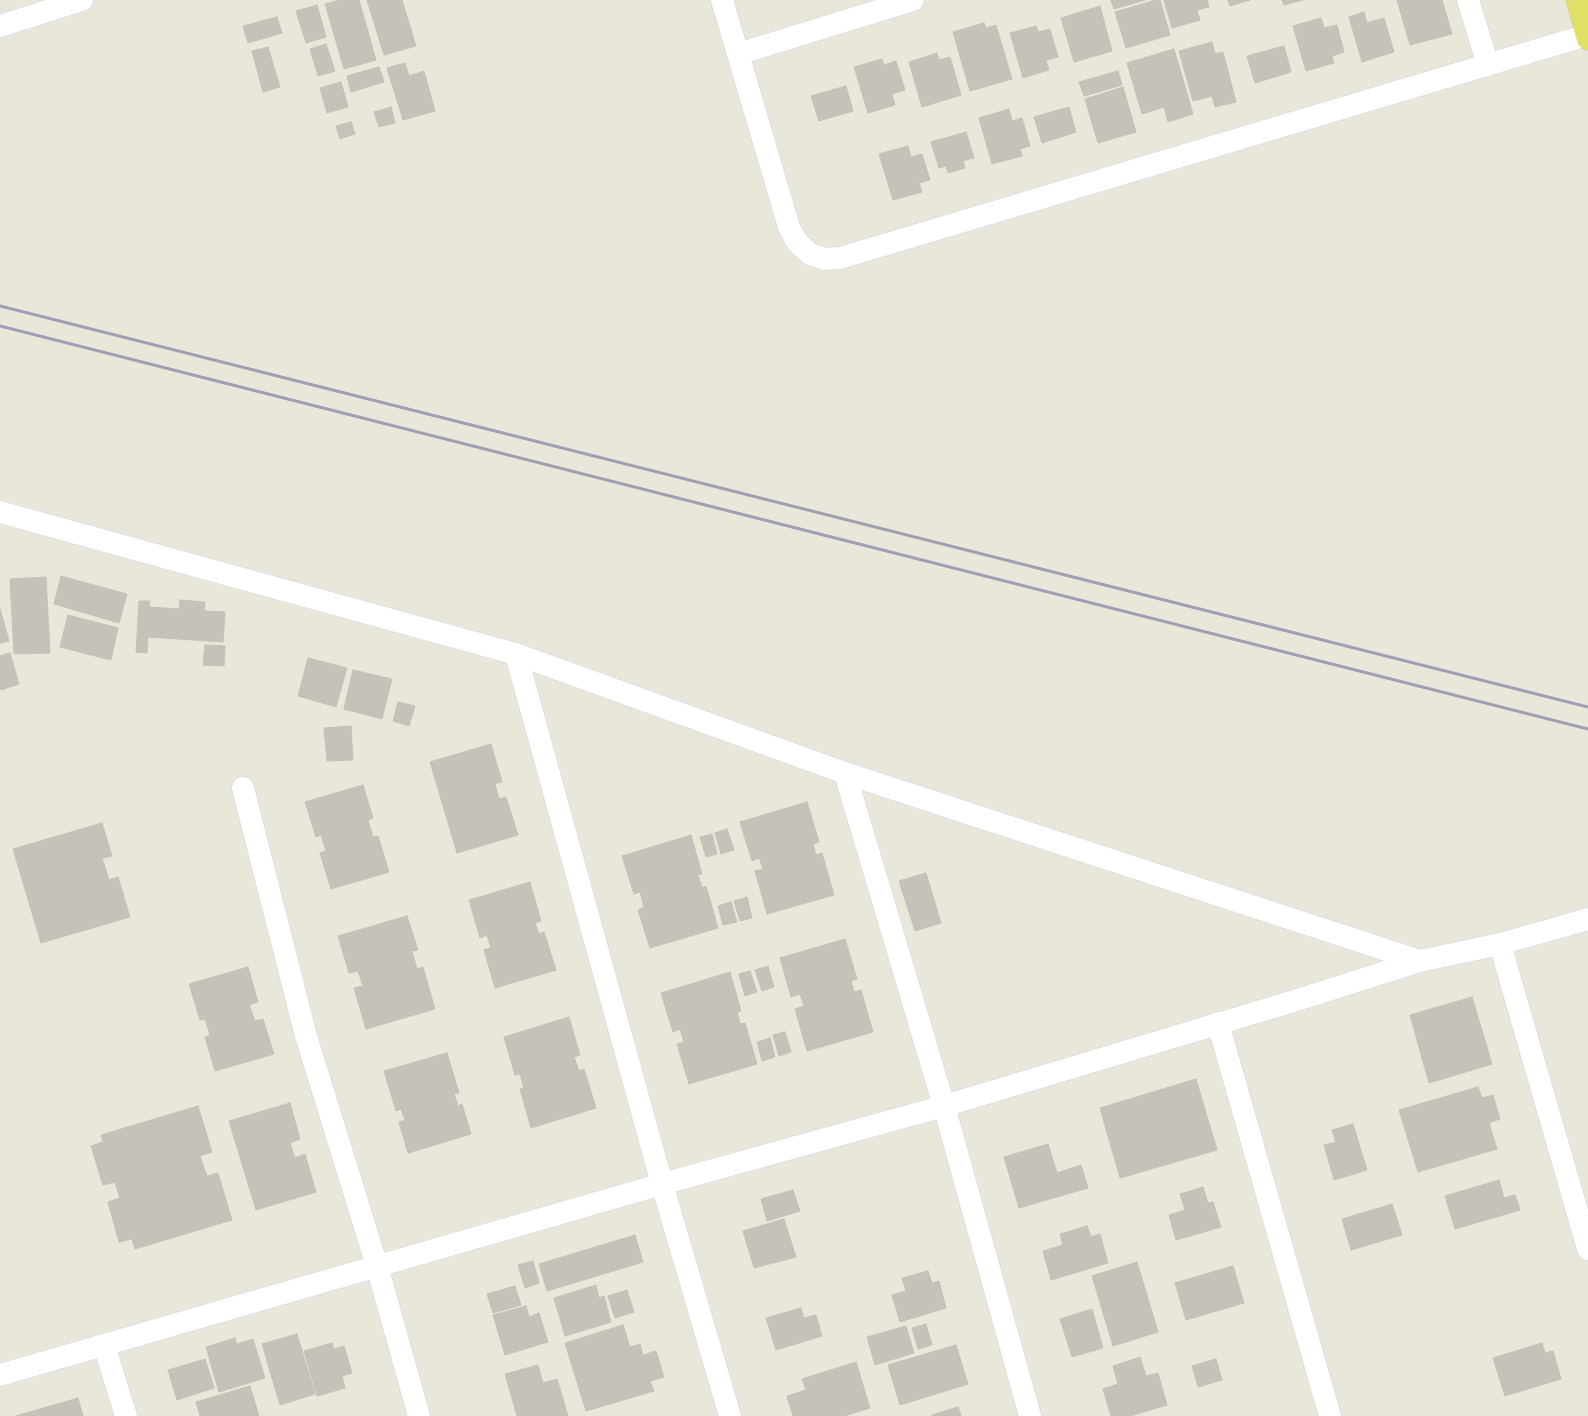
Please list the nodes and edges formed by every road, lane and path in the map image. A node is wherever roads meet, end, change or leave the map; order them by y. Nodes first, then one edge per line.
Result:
1 (82, 0) edge
2 (722, 0) edge
3 (913, 0) edge
4 (1468, 0) edge
5 (1577, 0) edge
6 (0, 26) edge
7 (1588, 37) edge
8 (738, 54) junction
9 (1488, 65) junction
10 (0, 512) edge
11 (516, 654) junction
12 (845, 773) junction
13 (243, 788) dead end
14 (1588, 919) edge
15 (1500, 944) junction
16 (1420, 961) junction
17 (1218, 1023) junction
18 (944, 1106) junction
19 (662, 1184) junction
20 (1588, 1249) edge
21 (377, 1266) junction
22 (104, 1345) junction
23 (0, 1375) edge
24 (126, 1416) edge
25 (419, 1416) edge
26 (730, 1416) edge
27 (1030, 1416) edge
28 (1330, 1416) edge

1 - 6 street
2 - 8 street
3 - 8 street
4 - 9 street
5 - 7 main road
7 - 9 street
8 - 9 street
10 - 11 street
11 - 12 street
11 - 19 street
12 - 16 street
12 - 18 street
13 - 21 street
14 - 15 street
15 - 16 street
15 - 20 street
16 - 17 street
17 - 18 street
17 - 28 street
18 - 19 street
18 - 27 street
19 - 21 street
19 - 26 street
21 - 22 street
21 - 25 street
22 - 23 street
22 - 24 street

